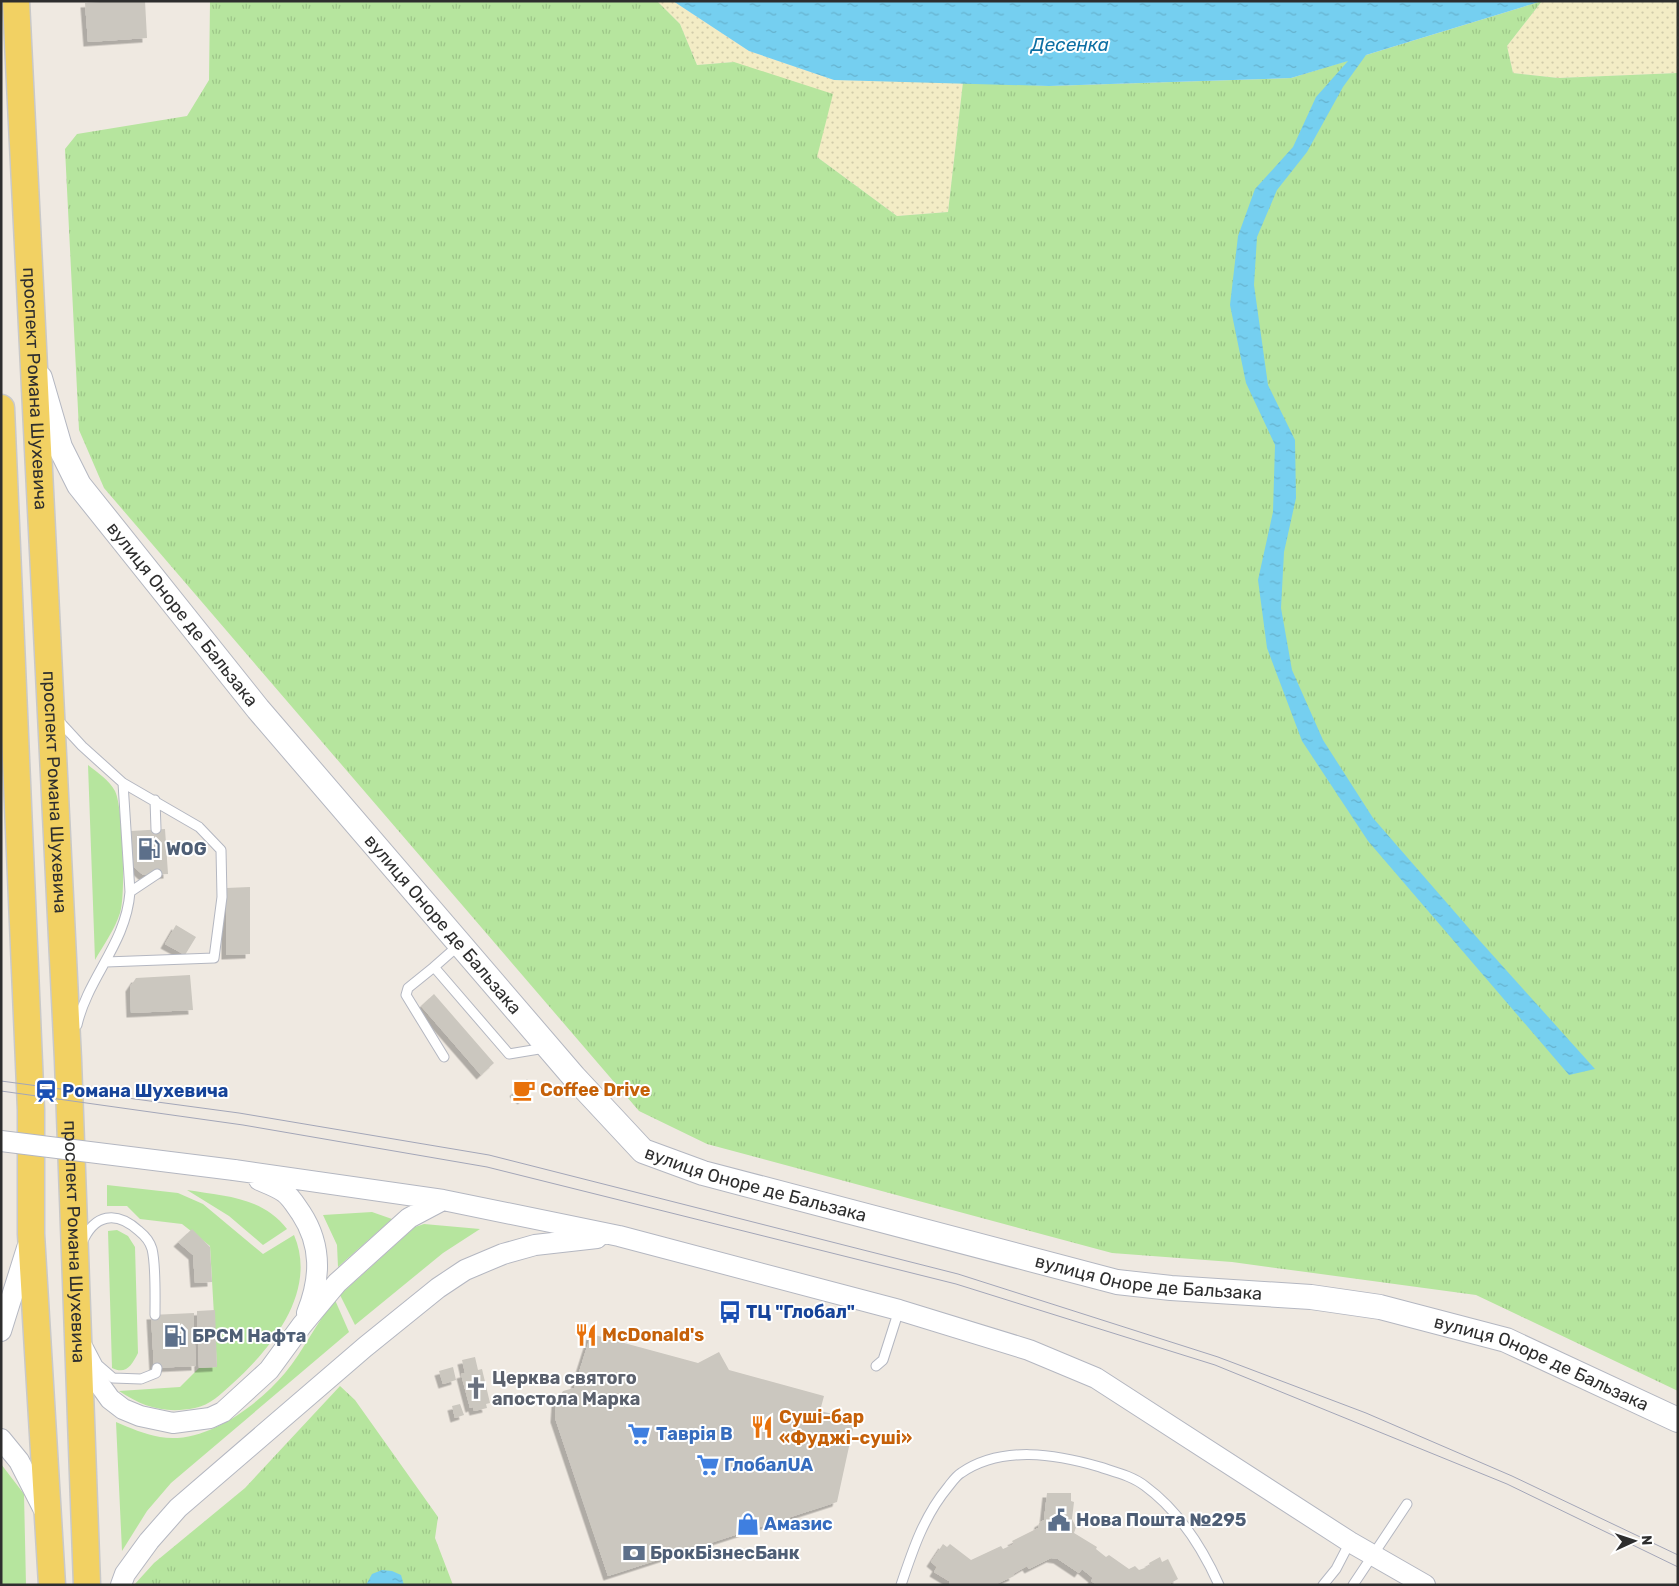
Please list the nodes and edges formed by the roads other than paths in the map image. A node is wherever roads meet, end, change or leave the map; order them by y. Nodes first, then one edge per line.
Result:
1 (16, 1) edge
2 (32, 346) junction
3 (1, 408) edge
4 (2, 475) edge
5 (7, 650) edge
6 (49, 697) junction
7 (123, 783) junction
8 (155, 800) junction
9 (156, 830) dead end
10 (157, 874) dead end
11 (130, 892) junction
12 (460, 945) junction
13 (106, 962) junction
14 (434, 966) junction
15 (548, 1047) junction
16 (444, 1057) dead end
17 (68, 1060) junction
18 (1, 1141) edge
19 (234, 1170) junction
20 (443, 1200) junction
21 (31, 1234) junction
22 (620, 1236) junction
23 (75, 1262) junction
24 (899, 1310) junction
25 (155, 1315) dead end
26 (78, 1316) junction
27 (302, 1325) junction
28 (1, 1331) edge
29 (80, 1357) junction
30 (876, 1366) dead end
31 (157, 1368) dead end
32 (1678, 1420) edge
33 (1, 1440) edge
34 (1407, 1504) dead end
35 (49, 1520) junction
36 (1350, 1542) junction
37 (1372, 1555) junction
38 (1328, 1583) edge
39 (52, 1585) edge
40 (87, 1585) edge
41 (121, 1585) edge
42 (901, 1585) edge
43 (1219, 1585) edge
44 (1353, 1585) edge
45 (1426, 1585) edge

1 - 2 main road, проспект Романа Шухевича
2 - 6 main road, проспект Романа Шухевича
2 - 12 main road, вулиця Оноре де Бальзака
3 - 4 main road, проспект Романа Шухевича
4 - 5 main road, проспект Романа Шухевича
5 - 21 main road, проспект Романа Шухевича
6 - 7 lane
6 - 17 main road, проспект Романа Шухевича
7 - 8 lane
7 - 11 lane
8 - 9 lane
8 - 13 lane
10 - 11 lane
11 - 13 lane
12 - 14 lane
12 - 15 main road, вулиця Оноре де Бальзака
13 - 17 lane
14 - 15 lane
14 - 16 lane
15 - 32 main road, вулиця Оноре де Бальзака
17 - 23 main road, проспект Романа Шухевича
18 - 19 street, bridge
19 - 20 street
19 - 27 street
20 - 22 street
20 - 27 street
21 - 28 street
21 - 35 main road, проспект Романа Шухевича
22 - 24 street
22 - 41 street
23 - 25 lane
23 - 26 main road, проспект Романа Шухевича
24 - 30 lane
24 - 36 street
26 - 29 main road, проспект Романа Шухевича
26 - 31 lane
27 - 29 street
29 - 40 main road, проспект Романа Шухевича
33 - 35 street
34 - 37 lane
35 - 39 main road, проспект Романа Шухевича
36 - 37 street
36 - 38 lane
37 - 44 lane
37 - 45 street
42 - 43 lane

